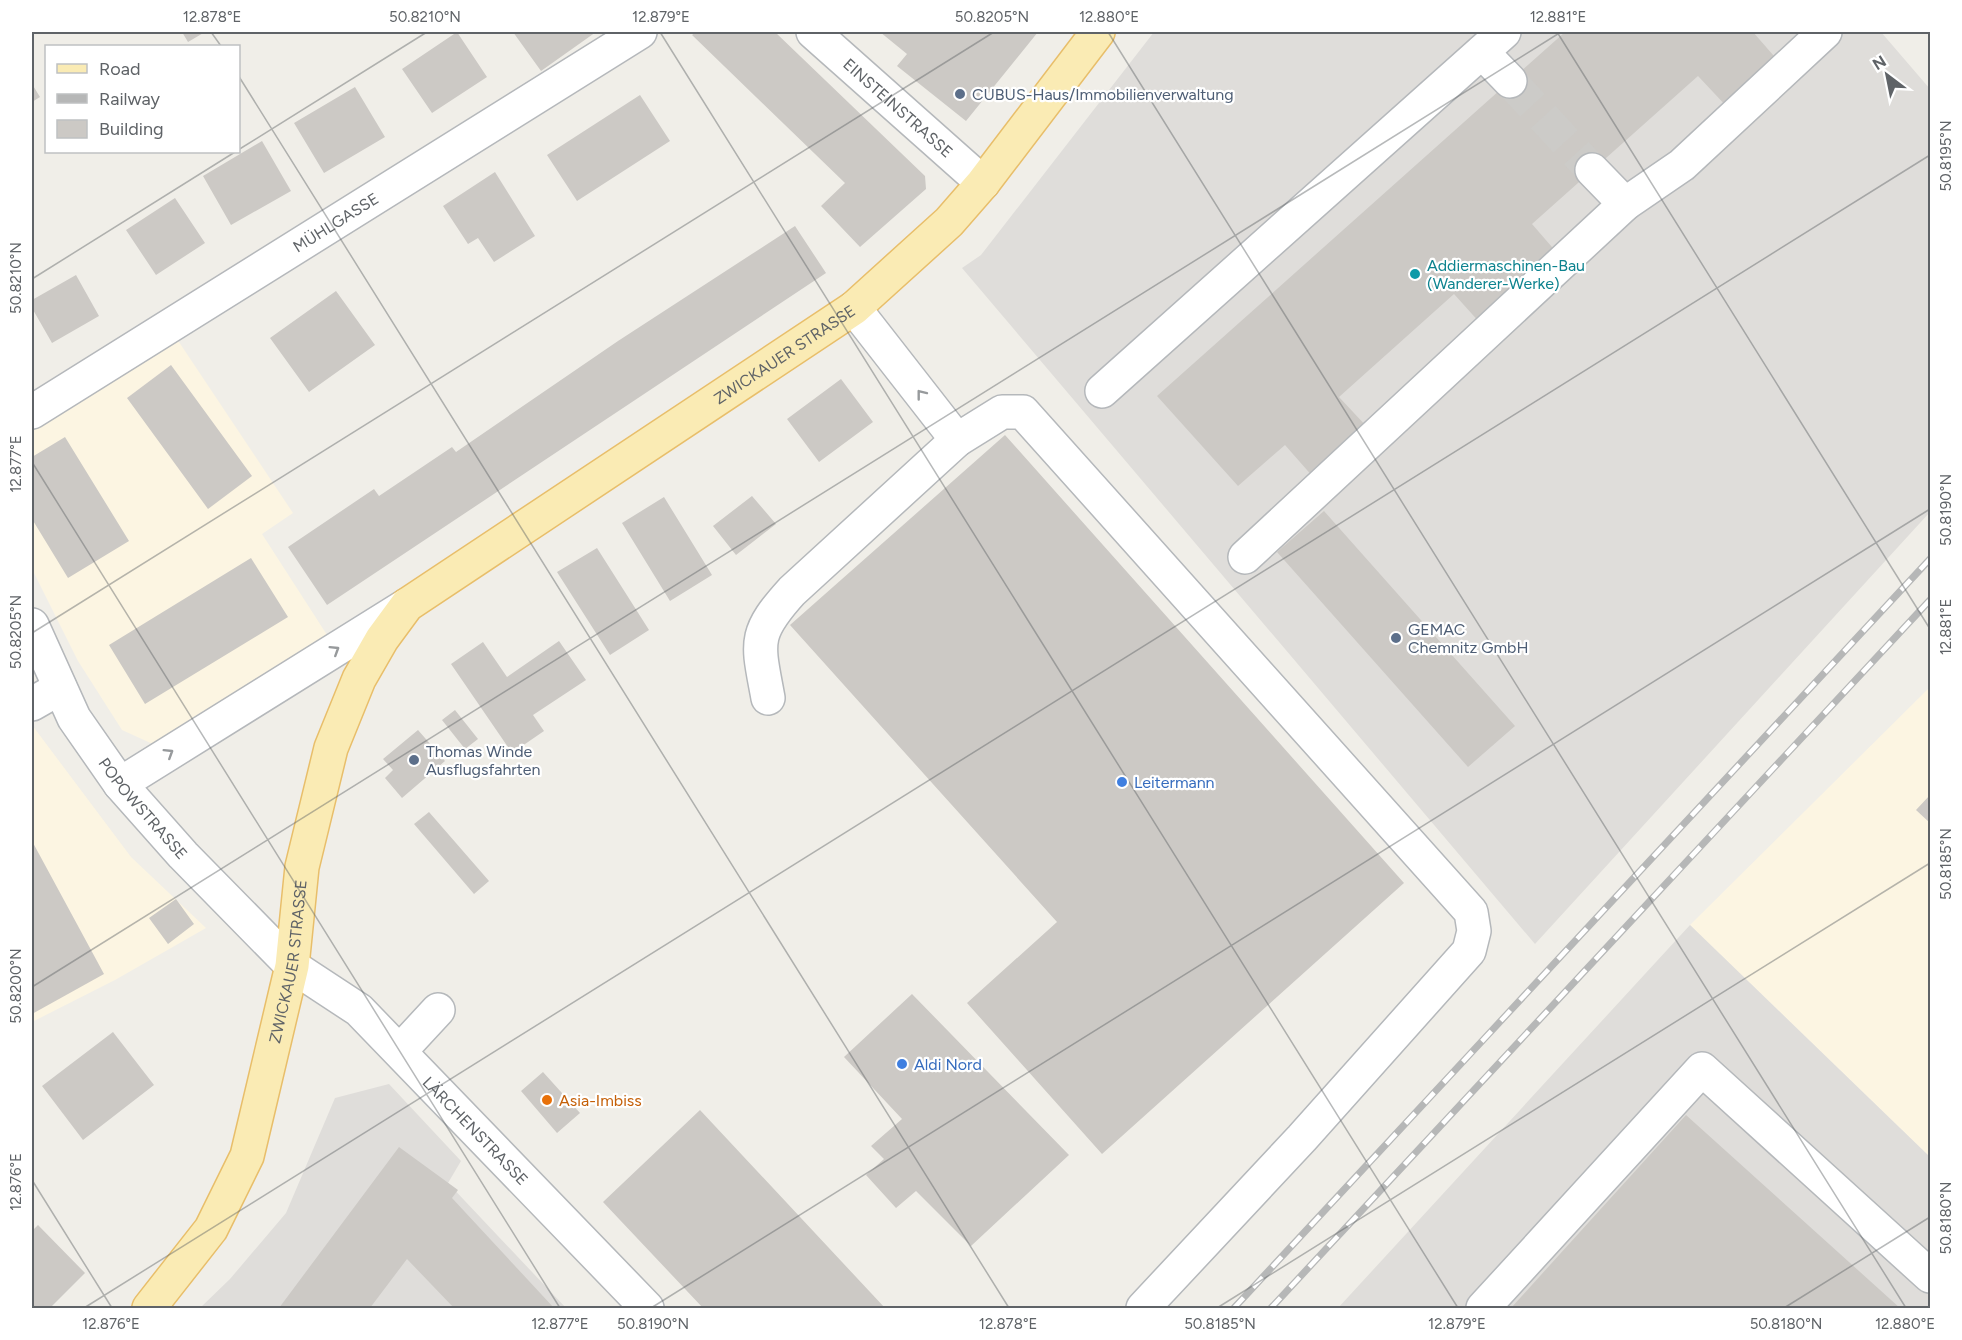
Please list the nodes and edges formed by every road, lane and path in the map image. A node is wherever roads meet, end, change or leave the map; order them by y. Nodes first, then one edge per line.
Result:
1 (640, 32) edge
2 (813, 32) edge
3 (1098, 32) edge
4 (1826, 32) edge
5 (1493, 42) edge
6 (1510, 81) tunnel mouth
7 (1592, 170) tunnel mouth
8 (983, 183) junction
9 (1625, 204) junction
10 (854, 308) junction
11 (1102, 391) dead end
12 (32, 412) edge
13 (957, 440) junction
14 (1245, 556) dead end
15 (406, 605) junction
16 (32, 625) edge
17 (60, 688) junction
18 (768, 698) dead end
19 (32, 704) edge
20 (120, 784) junction
21 (292, 966) junction
22 (438, 1010) dead end
23 (400, 1051) junction
24 (1930, 1276) edge
25 (149, 1308) edge
26 (646, 1308) edge
27 (1143, 1308) edge
28 (1483, 1308) edge

1 - 12 street, MÜHLGASSE
2 - 8 street, EINSTEINSTRASSE
3 - 8 main road, ZWICKAUER STRASSE
4 - 9 street
5 - 6 street
5 - 11 street
7 - 9 street
8 - 10 main road, ZWICKAUER STRASSE
9 - 14 street
13 -> 10 street
10 - 15 main road, ZWICKAUER STRASSE
13 - 18 street
13 - 27 street
20 -> 15 street, ZWICKAUER STRASSE
15 - 21 main road, ZWICKAUER STRASSE
16 - 17 street, POPOWSTRASSE
17 - 19 street
17 - 20 street, POPOWSTRASSE
20 - 21 street, POPOWSTRASSE
21 - 23 street, LÄRCHENSTRASSE
21 - 25 main road, ZWICKAUER STRASSE
22 - 23 street
23 - 26 street, LÄRCHENSTRASSE
24 - 28 street

